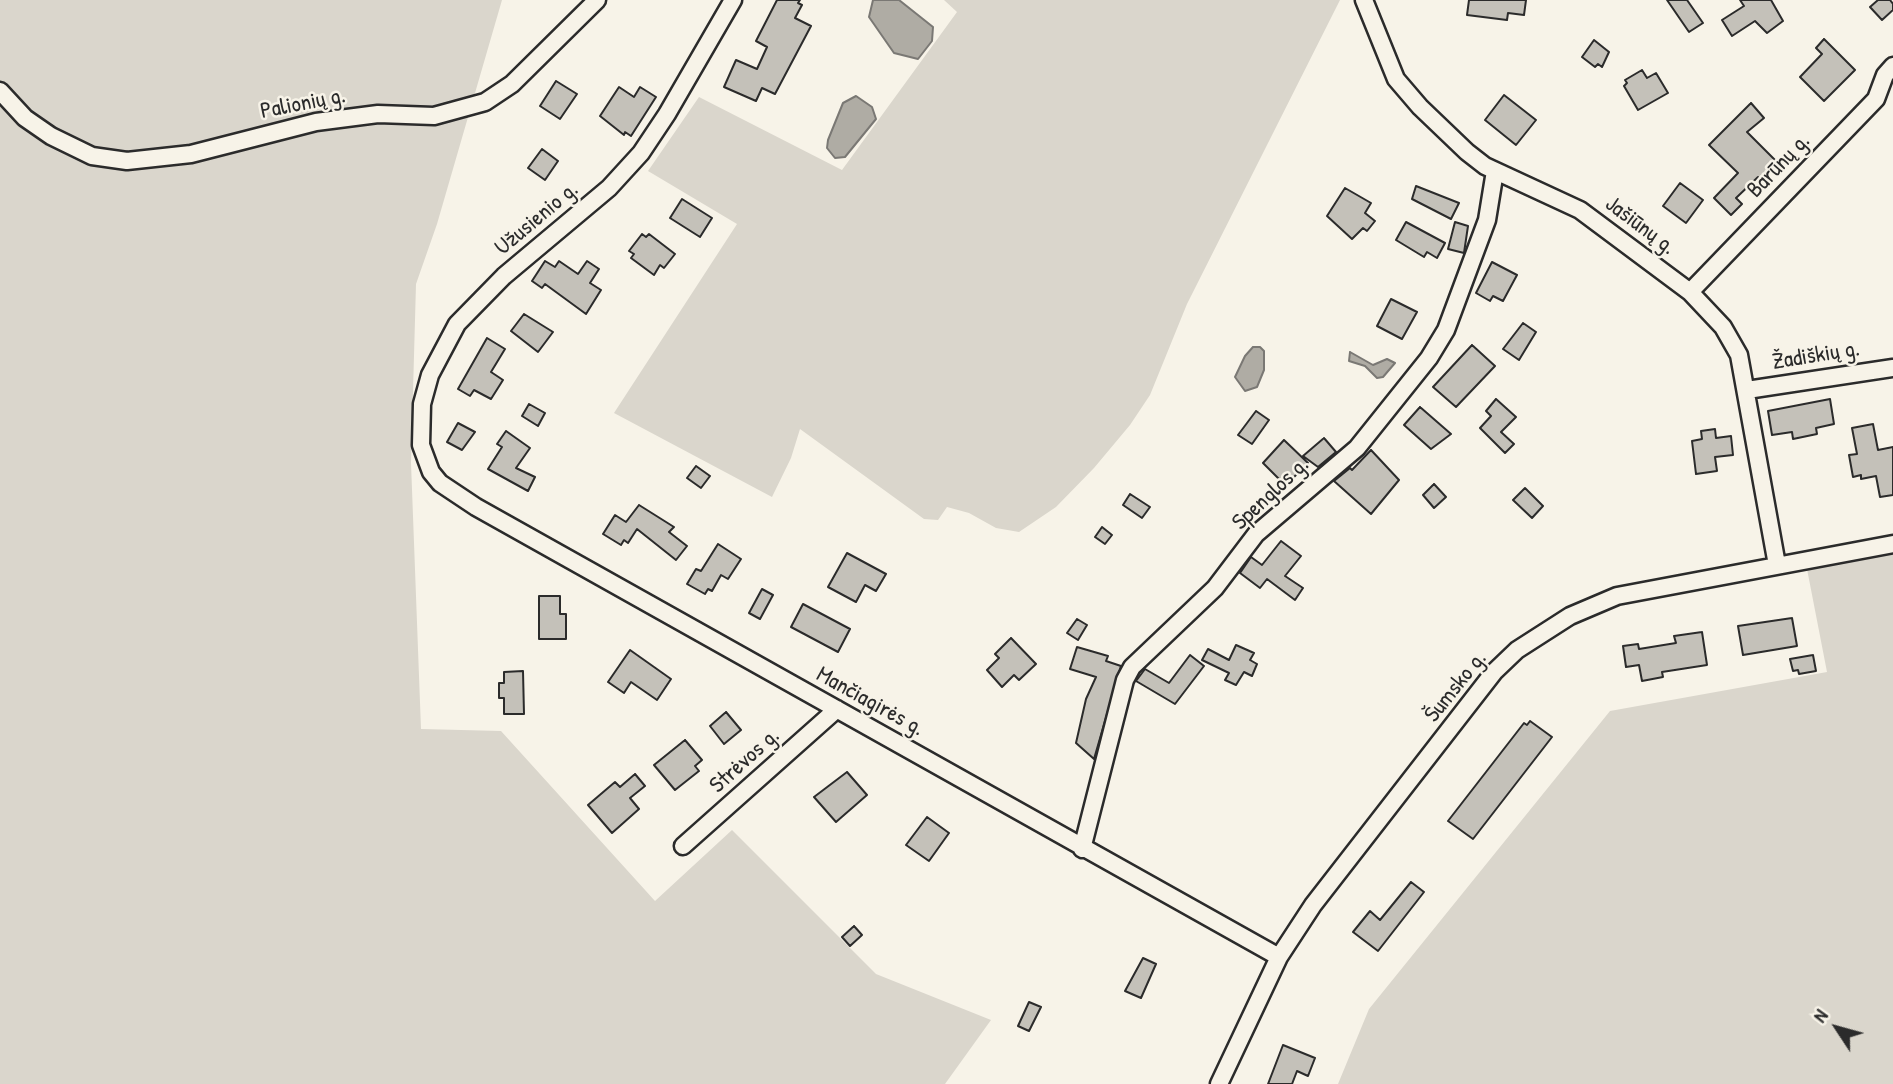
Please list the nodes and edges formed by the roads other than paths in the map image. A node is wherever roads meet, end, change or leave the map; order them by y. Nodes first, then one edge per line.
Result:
1 (597, 0) edge
2 (733, 0) edge
3 (1364, 0) edge
4 (1893, 66) edge
5 (0, 91) edge
6 (1495, 171) junction
7 (1690, 292) junction
8 (1893, 368) edge
9 (1746, 390) junction
10 (440, 483) joint
11 (1893, 544) edge
12 (1777, 565) junction
13 (837, 709) junction
14 (683, 846) dead end
15 (1082, 849) junction
16 (1279, 957) junction
17 (1219, 1084) edge

1 - 5 street, Palionių g.
2 - 10 street, Užusienio g.
3 - 6 street, Jašiūnų g.
4 - 7 street, Barūnų g.
6 - 7 street, Jašiūnų g.
6 - 15 street, Spenglos g.
7 - 9 street, Jašiūnų g.
8 - 9 street, Žadiškių g.
9 - 12 street, Jašiūnų g.
10 - 13 street, Mančiagirės g.
11 - 12 street, Šumsko g.
12 - 16 street, Šumsko g.
13 - 14 street, Strėvos g.
13 - 15 street, Mančiagirės g.
15 - 16 street, Mančiagirės g.
16 - 17 street, Šumsko g.

